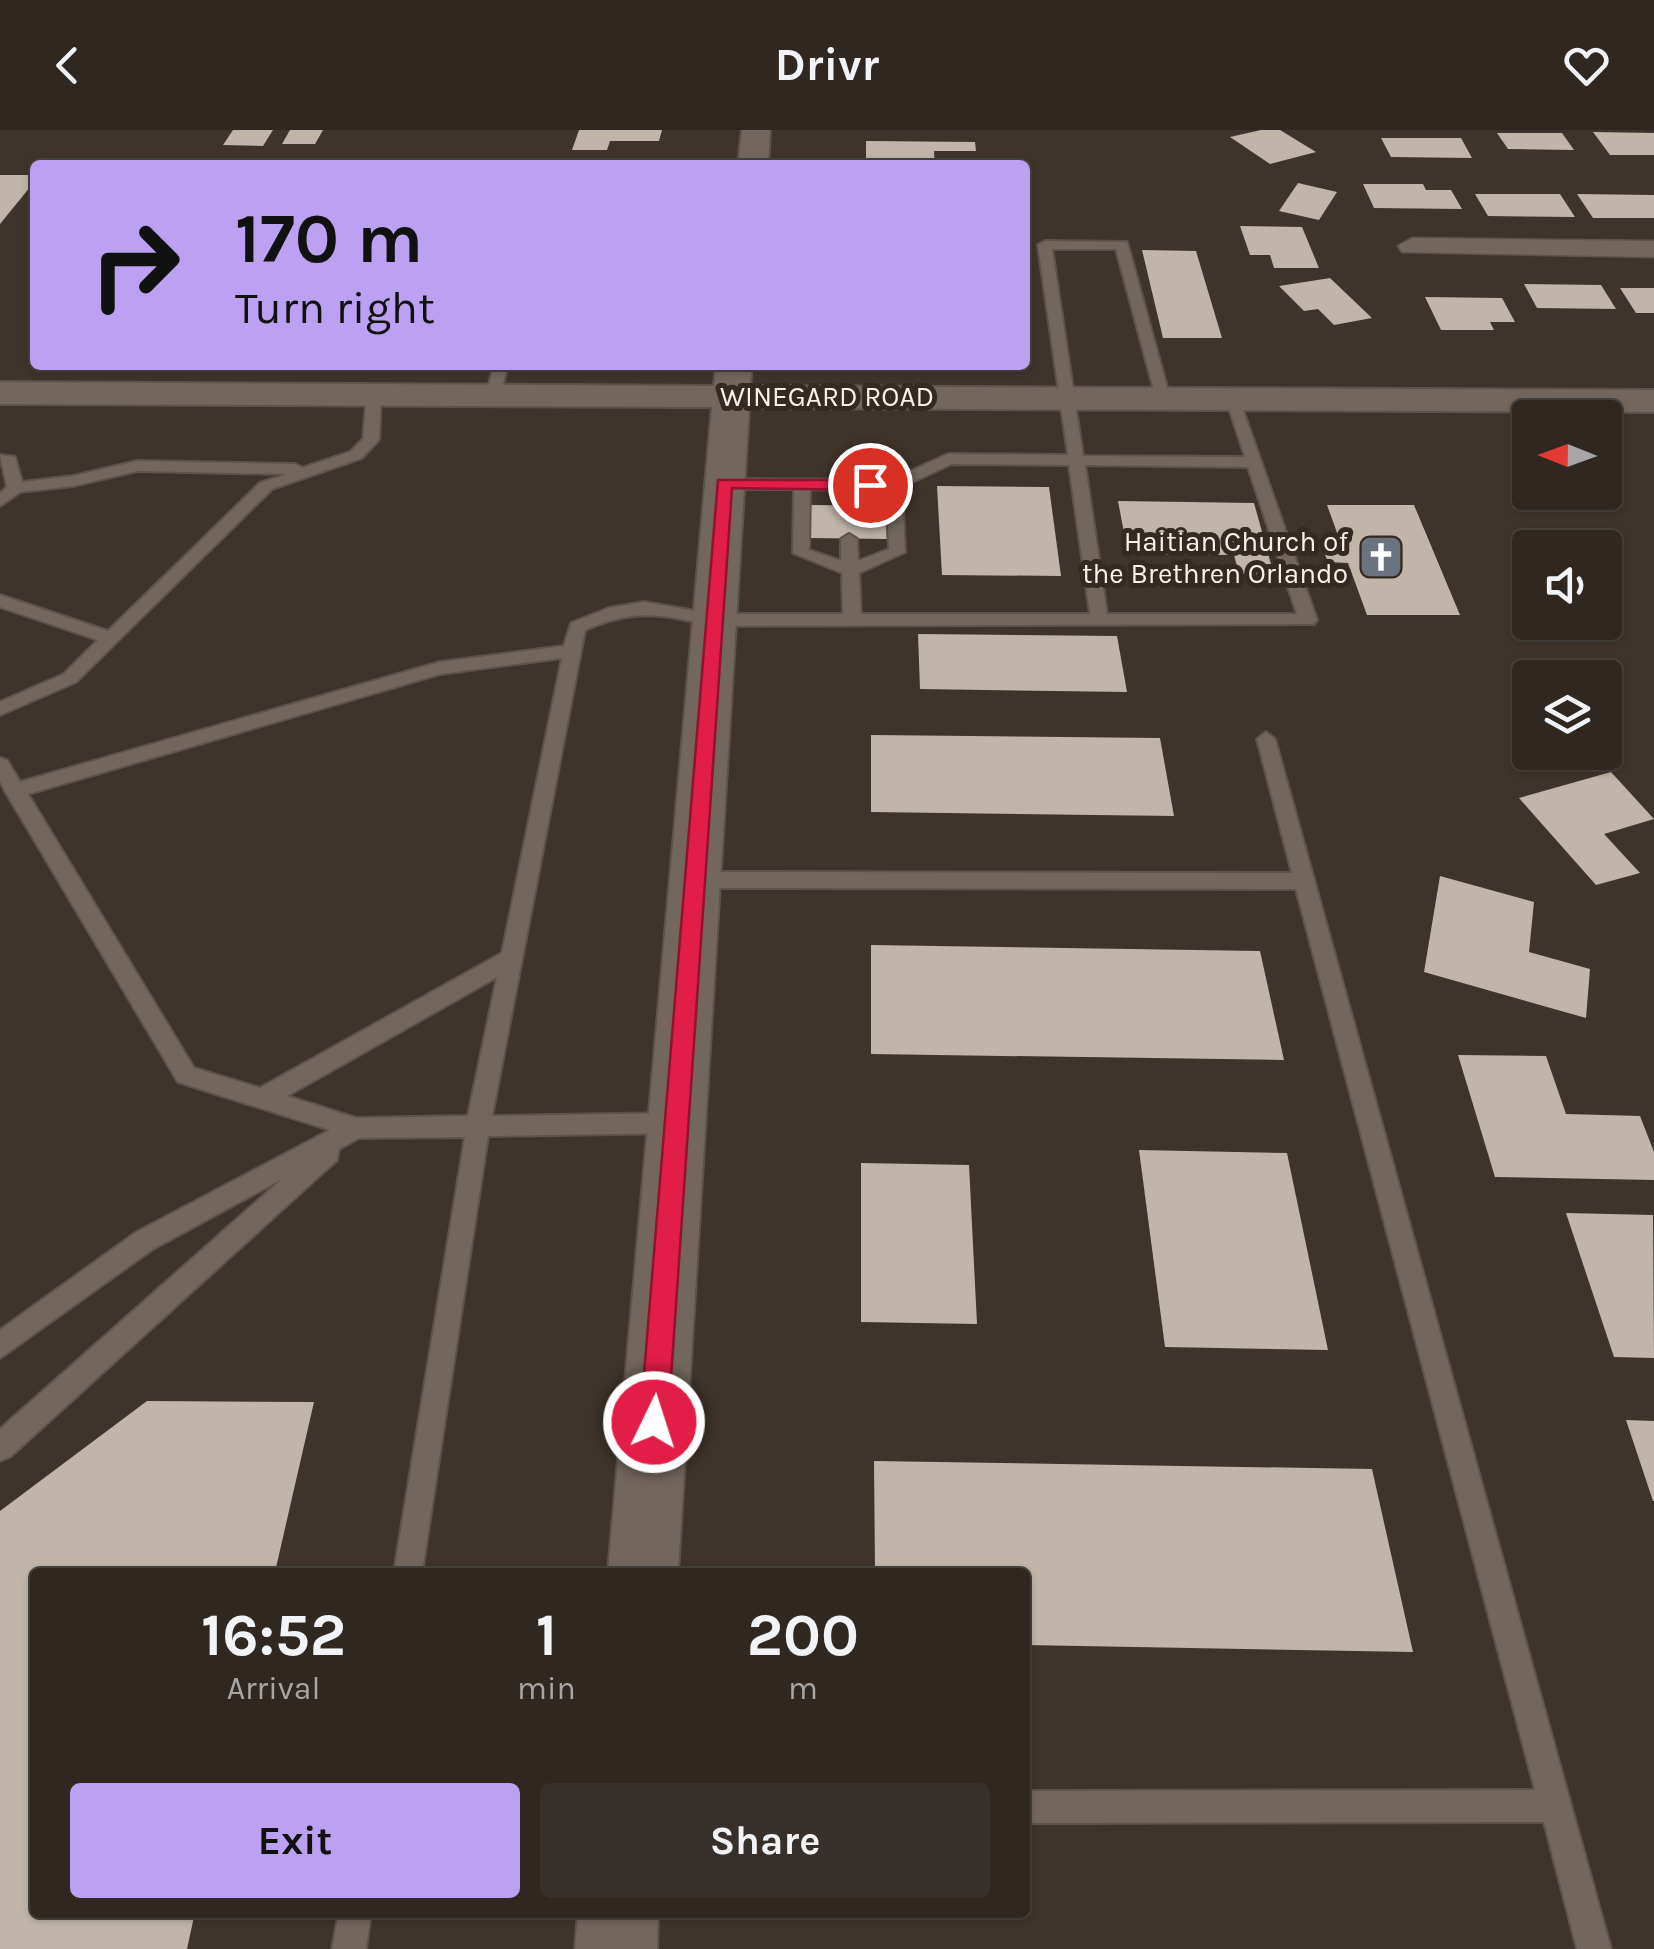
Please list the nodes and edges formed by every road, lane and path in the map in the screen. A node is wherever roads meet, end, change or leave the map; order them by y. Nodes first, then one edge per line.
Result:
1 (756, 130) edge
2 (753, 160) edge
3 (1412, 246) dead end
4 (1654, 249) edge
5 (497, 380) edge
6 (732, 380) edge
7 (0, 393) edge
8 (374, 394) junction
9 (1064, 396) junction
10 (1163, 398) junction
11 (1233, 398) junction
12 (1654, 401) edge
13 (0, 460) edge
14 (1074, 461) junction
15 (1254, 462) junction
16 (314, 470) junction
17 (724, 484) junction
18 (802, 484) junction
19 (846, 484) junction
20 (894, 485) junction
21 (15, 488) junction
22 (0, 501) edge
23 (847, 506) dead end
24 (849, 539) dead end
25 (850, 570) junction
26 (0, 601) edge
27 (852, 618) junction
28 (1099, 618) junction
29 (714, 620) junction
30 (111, 638) junction
31 (572, 650) junction
32 (0, 709) edge
33 (1266, 739) dead end
34 (0, 765) edge
35 (16, 791) junction
36 (694, 880) junction
37 (1304, 881) junction
38 (511, 958) junction
39 (262, 1099) junction
40 (676, 1122) junction
41 (478, 1126) junction
42 (356, 1128) junction
43 (0, 1344) edge
44 (0, 1448) edge
45 (409, 1568) edge
46 (643, 1568) edge
47 (1555, 1806) junction
48 (1030, 1808) edge
49 (354, 1918) edge
50 (618, 1918) edge
51 (349, 1949) edge
52 (616, 1949) edge
53 (1594, 1949) edge

1 - 2 street
3 - 4 street
5 - 6 street, WINEGARD ROAD
5 - 8 street, WINEGARD ROAD
6 - 9 street, WINEGARD ROAD
6 - 17 street
7 - 8 street, WINEGARD ROAD
8 - 16 lane
9 - 10 street, WINEGARD ROAD
9 - 10 lane
9 - 14 lane
10 - 11 street, WINEGARD ROAD
11 - 12 street, WINEGARD ROAD
11 - 15 lane
13 - 21 lane
14 - 15 lane
14 - 20 lane
14 - 28 lane
15 - 28 lane
16 - 21 lane
16 - 30 lane
17 - 18 lane
17 - 29 street
18 - 19 lane
18 - 25 lane
19 - 20 lane
19 - 23 lane
20 - 25 lane
21 - 22 lane
24 - 25 lane
25 - 27 lane
26 - 30 lane
27 - 28 lane
27 - 29 lane
29 - 31 lane
29 - 36 street
30 - 32 lane
31 - 35 lane
31 - 38 lane
33 - 37 lane
34 - 35 lane
35 - 39 lane
36 - 37 lane
36 - 40 street
37 - 47 lane
38 - 39 lane
38 - 41 lane
39 - 42 lane
40 - 41 lane
40 - 46 street
41 - 42 lane
41 - 45 lane
42 - 43 lane
42 - 44 lane
47 - 48 lane
47 - 53 lane
49 - 51 lane
50 - 52 street

